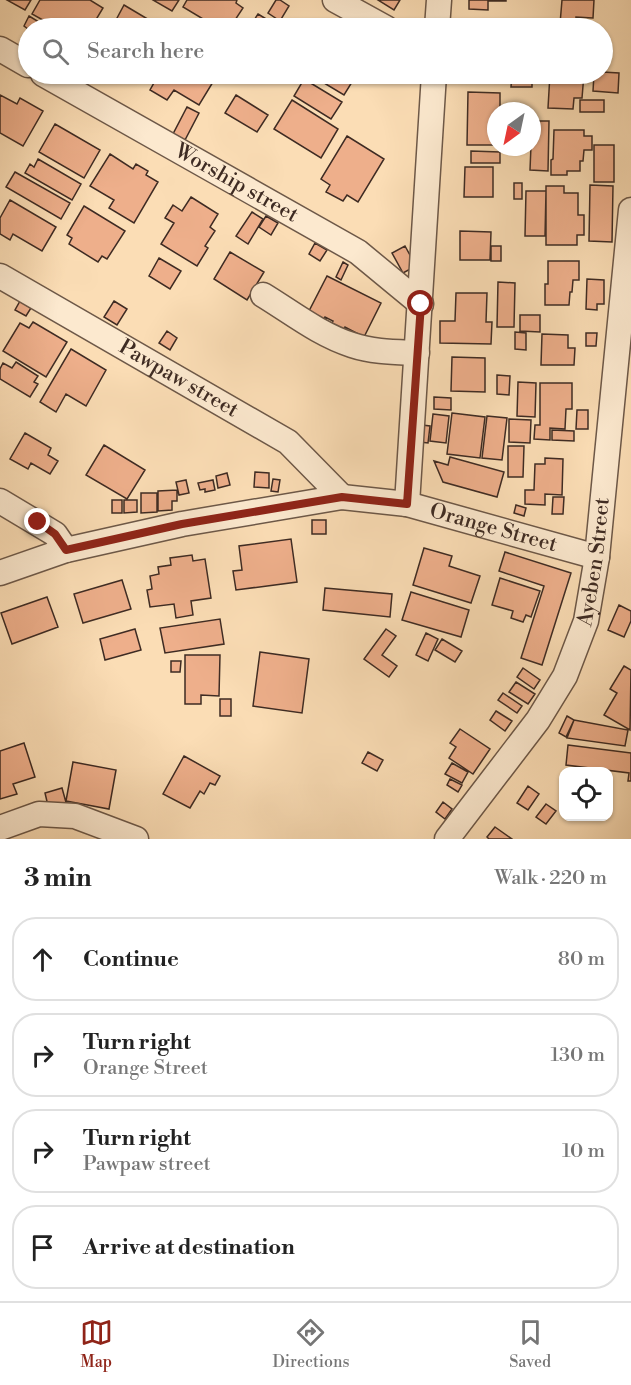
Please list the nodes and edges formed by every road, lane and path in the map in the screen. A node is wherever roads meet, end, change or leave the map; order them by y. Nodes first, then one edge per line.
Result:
1 (335, 0) edge
2 (439, 0) edge
3 (368, 18) edge
4 (438, 18) edge
5 (0, 49) edge
6 (18, 59) edge
7 (62, 84) edge
8 (433, 84) edge
9 (631, 210) edge
10 (0, 276) edge
11 (263, 295) dead end
12 (421, 304) junction
13 (417, 352) junction
14 (622, 411) edge
15 (342, 497) junction
16 (0, 501) edge
17 (407, 504) junction
18 (66, 550) junction
19 (597, 557) junction
20 (0, 573) edge
21 (0, 828) edge
22 (136, 839) edge
23 (447, 839) edge

1 - 3 street
2 - 4 street
5 - 6 street
7 - 12 street, Worship street
8 - 12 street
9 - 14 street, Ayeben Street
10 - 15 street, Pawpaw street
11 - 13 street
12 - 13 street
13 - 17 street
14 - 19 street, Ayeben Street
15 - 17 street, Orange Street
15 - 18 street, Orange Street
16 - 18 street
17 - 19 street, Orange Street
18 - 20 street, Orange Street
19 - 23 street, Ayeben Street
21 - 22 street

